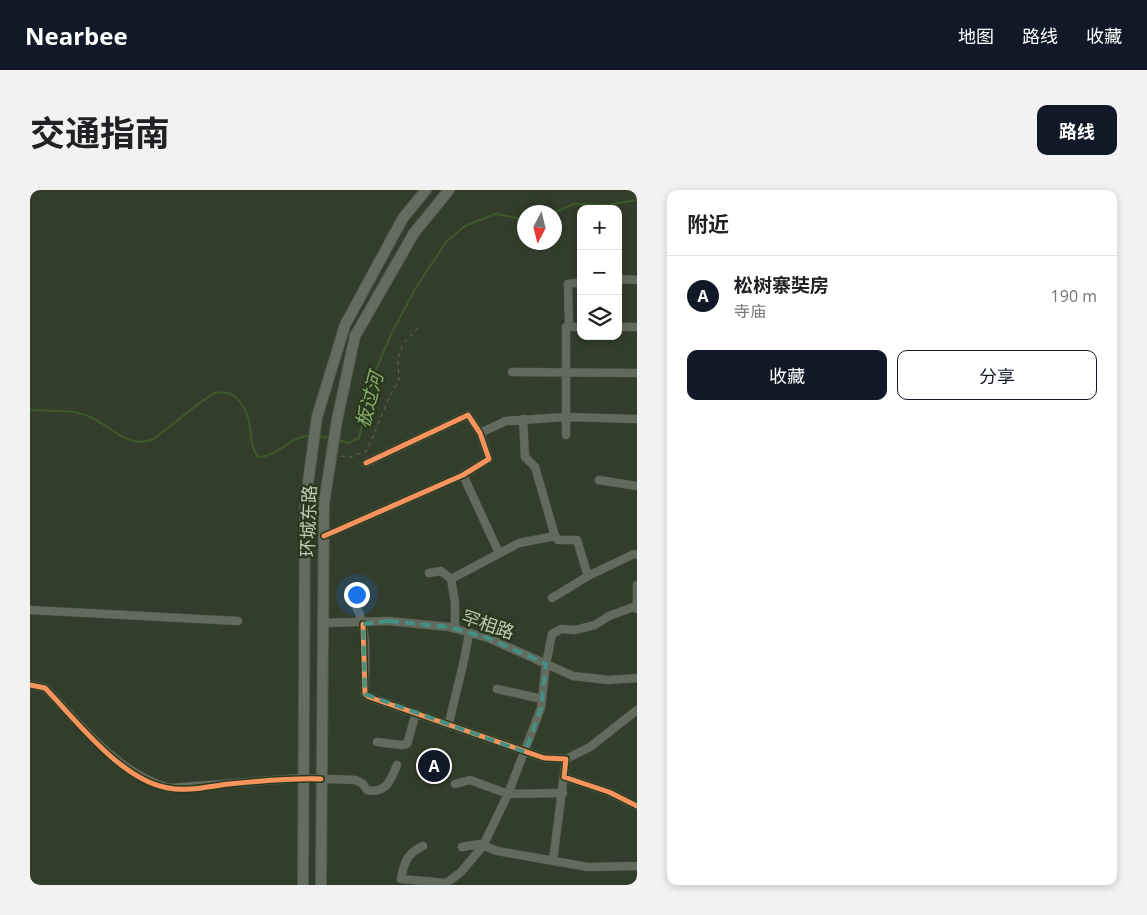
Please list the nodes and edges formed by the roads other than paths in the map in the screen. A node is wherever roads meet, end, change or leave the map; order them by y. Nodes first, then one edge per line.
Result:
1 (426, 190) edge
2 (449, 190) edge
3 (622, 279) edge
4 (637, 280) edge
5 (577, 283) edge
6 (569, 327) junction
7 (577, 327) edge
8 (622, 327) edge
9 (637, 327) edge
10 (512, 372) dead end
11 (566, 373) junction
12 (637, 373) edge
13 (566, 417) junction
14 (637, 418) edge
15 (523, 420) junction
16 (480, 433) junction
17 (566, 435) dead end
18 (366, 463) dead end
19 (462, 475) junction
20 (599, 480) dead end
21 (637, 486) edge
22 (324, 536) junction
23 (555, 536) junction
24 (499, 553) junction
25 (637, 555) edge
26 (429, 573) dead end
27 (588, 576) junction
28 (451, 578) junction
29 (637, 585) edge
30 (552, 598) dead end
31 (351, 599) dead end
32 (637, 608) edge
33 (30, 610) edge
34 (238, 622) dead end
35 (324, 623) junction
36 (363, 624) junction
37 (455, 628) junction
38 (469, 632) junction
39 (546, 664) junction
40 (637, 678) edge
41 (30, 685) edge
42 (497, 689) dead end
43 (542, 699) junction
44 (637, 710) edge
45 (416, 713) junction
46 (449, 724) junction
47 (377, 742) dead end
48 (525, 752) junction
49 (566, 759) junction
50 (398, 765) dead end
51 (564, 777) junction
52 (302, 778) junction
53 (321, 779) junction
54 (455, 784) dead end
55 (562, 793) junction
56 (508, 794) junction
57 (637, 806) edge
58 (423, 846) dead end
59 (483, 846) junction
60 (462, 847) dead end
61 (553, 861) junction
62 (637, 866) edge
63 (445, 884) edge
64 (303, 885) edge
65 (321, 885) edge

1 - 52 main road, 环城东路
2 - 22 main road, 环城东路
3 - 4 street
5 - 6 street
6 - 7 street
6 - 11 street
8 - 9 street
10 - 11 street
11 - 12 street
11 - 13 street
13 - 14 street
13 - 15 street
13 - 17 street
15 - 16 street
15 - 23 street
16 - 18 street
16 - 19 street
19 - 22 street
19 - 24 street
20 - 21 street
22 - 35 main road, 环城东路
23 - 24 street
23 - 27 street
24 - 28 street
25 - 27 street
26 - 28 street
27 - 30 street
28 - 37 street
29 - 32 street
31 - 36 street
32 - 39 street
33 - 34 street
35 - 36 street, 罕相路
35 - 53 main road, 环城东路
36 - 37 street, 罕相路
36 - 45 street
37 - 38 street, 罕相路
38 - 39 street, 罕相路
38 - 46 street
39 - 40 street, 罕相路
39 - 43 street
41 - 52 street
42 - 43 street
43 - 48 street
44 - 49 street
45 - 46 street
45 - 47 street
46 - 48 street
48 - 49 street
48 - 56 street
49 - 51 street
50 - 53 street
51 - 55 street
51 - 57 street
52 - 53 street
52 - 64 main road, 环城东路
53 - 65 main road, 环城东路
54 - 56 street
55 - 56 street
55 - 61 street
56 - 59 street
58 - 63 street
59 - 60 street
59 - 61 street
59 - 63 street
61 - 62 street

